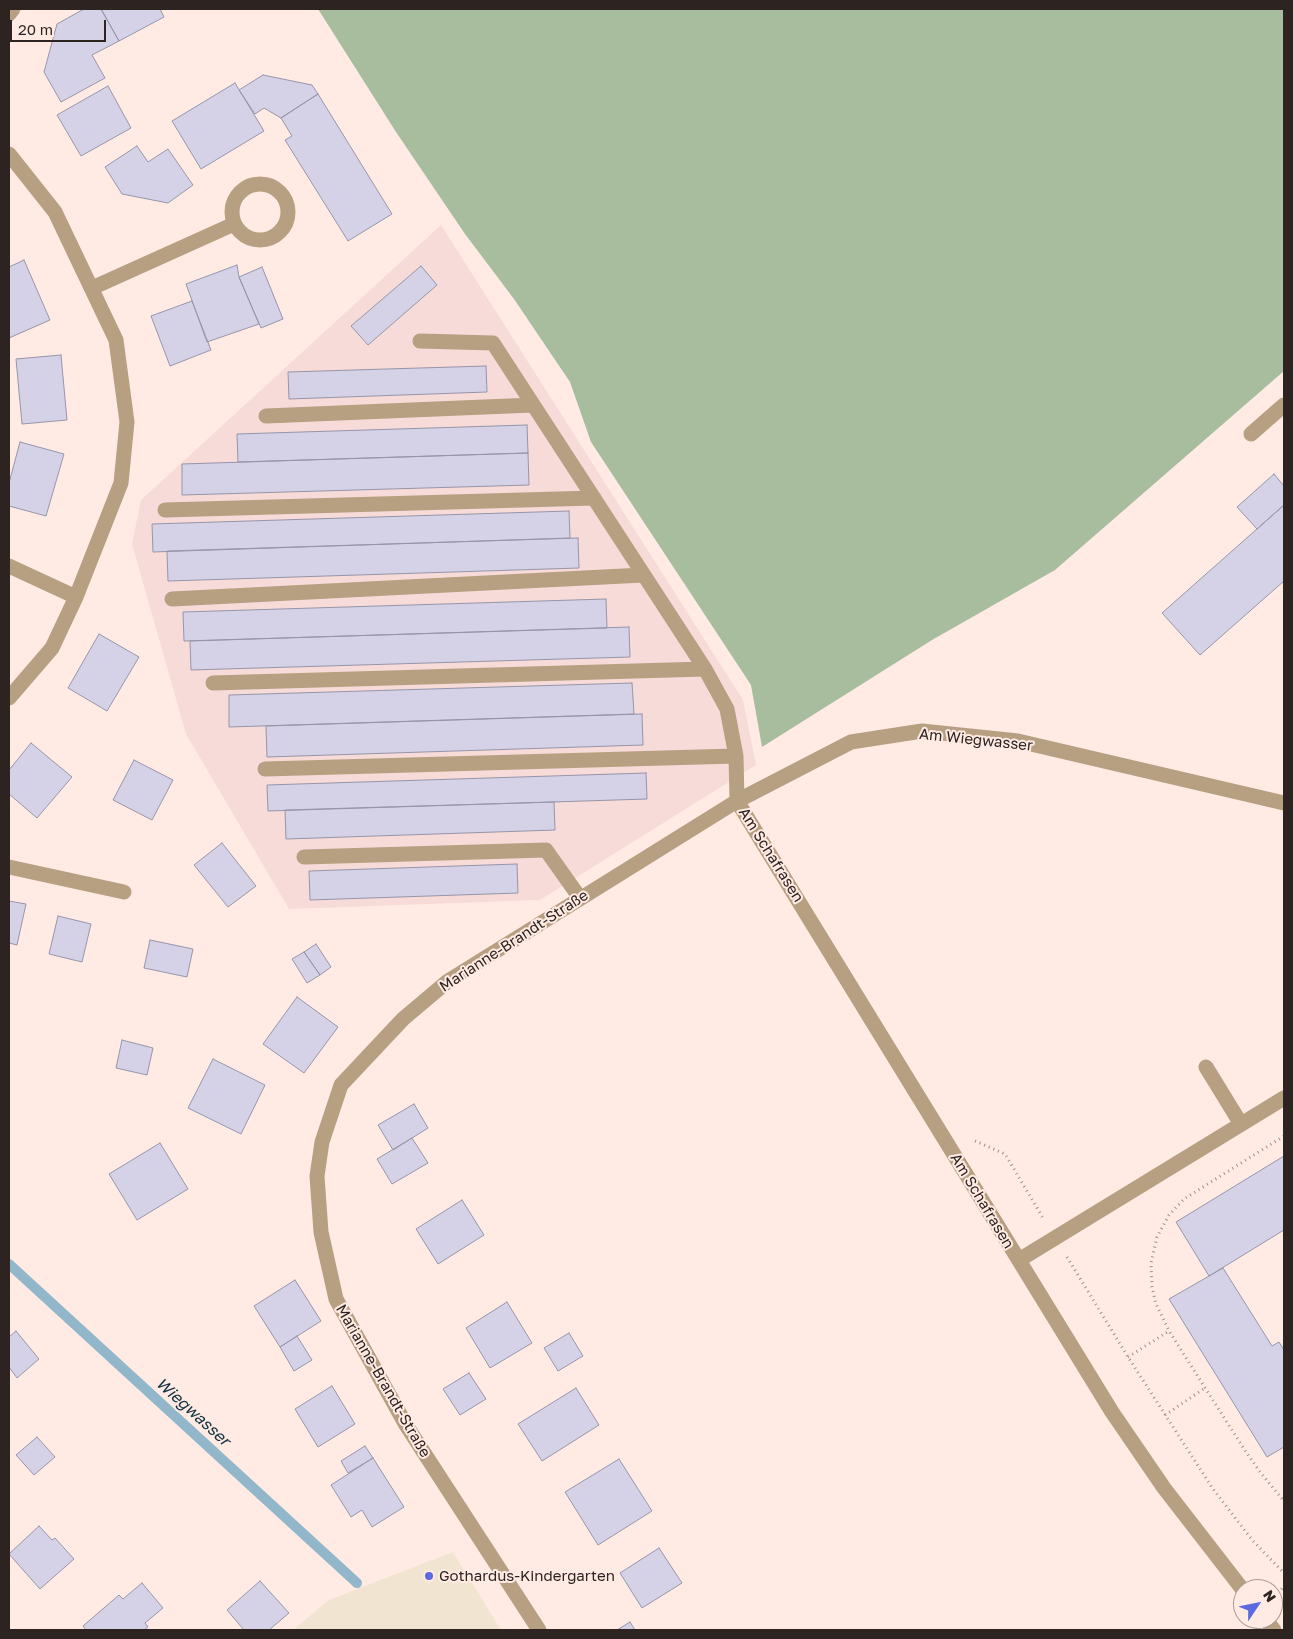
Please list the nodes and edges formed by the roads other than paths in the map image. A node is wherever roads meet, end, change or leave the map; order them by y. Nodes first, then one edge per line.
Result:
1 (13, 9) edge
2 (9, 14) edge
3 (9, 154) edge
4 (234, 224) dead end
5 (92, 288) junction
6 (420, 341) dead end
7 (533, 405) junction
8 (1284, 405) edge
9 (266, 416) dead end
10 (1251, 434) dead end
11 (594, 498) junction
12 (165, 510) dead end
13 (9, 566) edge
14 (644, 575) junction
15 (76, 597) junction
16 (172, 599) dead end
17 (704, 669) junction
18 (213, 683) dead end
19 (9, 698) edge
20 (736, 756) junction
21 (266, 769) dead end
22 (737, 801) junction
23 (1284, 803) edge
24 (304, 856) dead end
25 (9, 867) edge
26 (124, 892) dead end
27 (580, 898) junction
28 (1206, 1067) dead end
29 (1284, 1098) edge
30 (1241, 1124) junction
31 (1019, 1260) junction
32 (1234, 1579) edge
33 (539, 1630) edge

1 - 2 street
3 - 5 street
4 - 5 street
5 - 15 street
6 - 7 street
7 - 9 street
7 - 11 street
8 - 10 street
11 - 12 street
11 - 14 street
13 - 15 street
14 - 16 street
14 - 17 street
15 - 19 street
17 - 18 street
17 - 20 street
20 - 21 street
20 - 22 street
22 - 23 street, Am Wiegwasser
22 - 27 street, Marianne-Brandt-Straße
22 - 31 street, Am Schafrasen
24 - 27 street
25 - 26 street
27 - 33 street, Marianne-Brandt-Straße
28 - 30 street
29 - 30 street
30 - 31 street
31 - 32 street, Am Schafrasen

